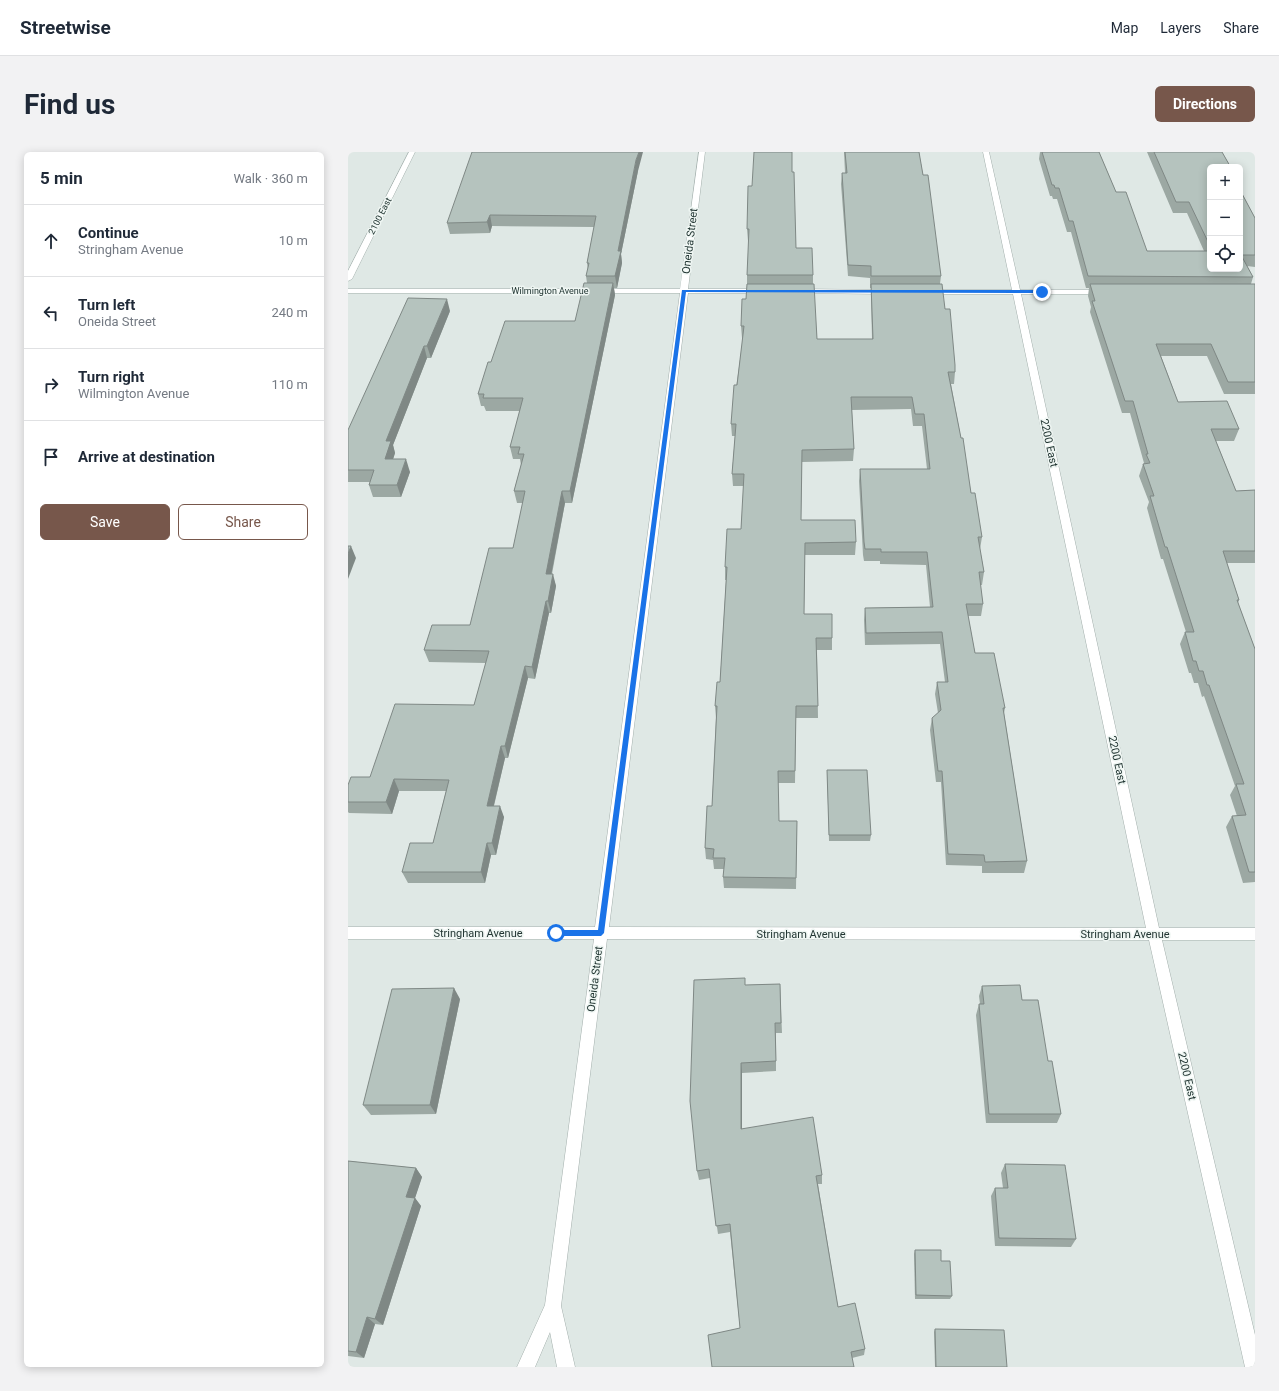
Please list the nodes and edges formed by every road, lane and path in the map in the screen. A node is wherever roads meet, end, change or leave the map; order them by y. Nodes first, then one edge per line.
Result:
1 (412, 152) edge
2 (702, 152) edge
3 (986, 152) edge
4 (348, 279) edge
5 (348, 291) edge
6 (684, 291) junction
7 (770, 291) edge
8 (794, 291) edge
9 (896, 292) edge
10 (920, 292) edge
11 (1017, 292) junction
12 (1113, 292) edge
13 (348, 933) edge
14 (601, 933) junction
15 (1154, 934) junction
16 (1255, 934) edge
17 (553, 1306) junction
18 (526, 1367) edge
19 (566, 1367) edge
20 (1254, 1367) edge

1 - 4 street, 2100 East
2 - 6 street, Oneida Street
3 - 11 street, 2200 East
5 - 6 street, Wilmington Avenue
6 - 7 street, Wilmington Avenue
6 - 14 street, Oneida Street
8 - 9 street
10 - 11 street
11 - 12 street
11 - 15 street, 2200 East
13 - 14 street, Stringham Avenue
14 - 15 street, Stringham Avenue
14 - 17 street, Oneida Street
15 - 16 street, Stringham Avenue
15 - 20 street, 2200 East
17 - 18 street, Oneida Street
17 - 19 street, Oneida Street

